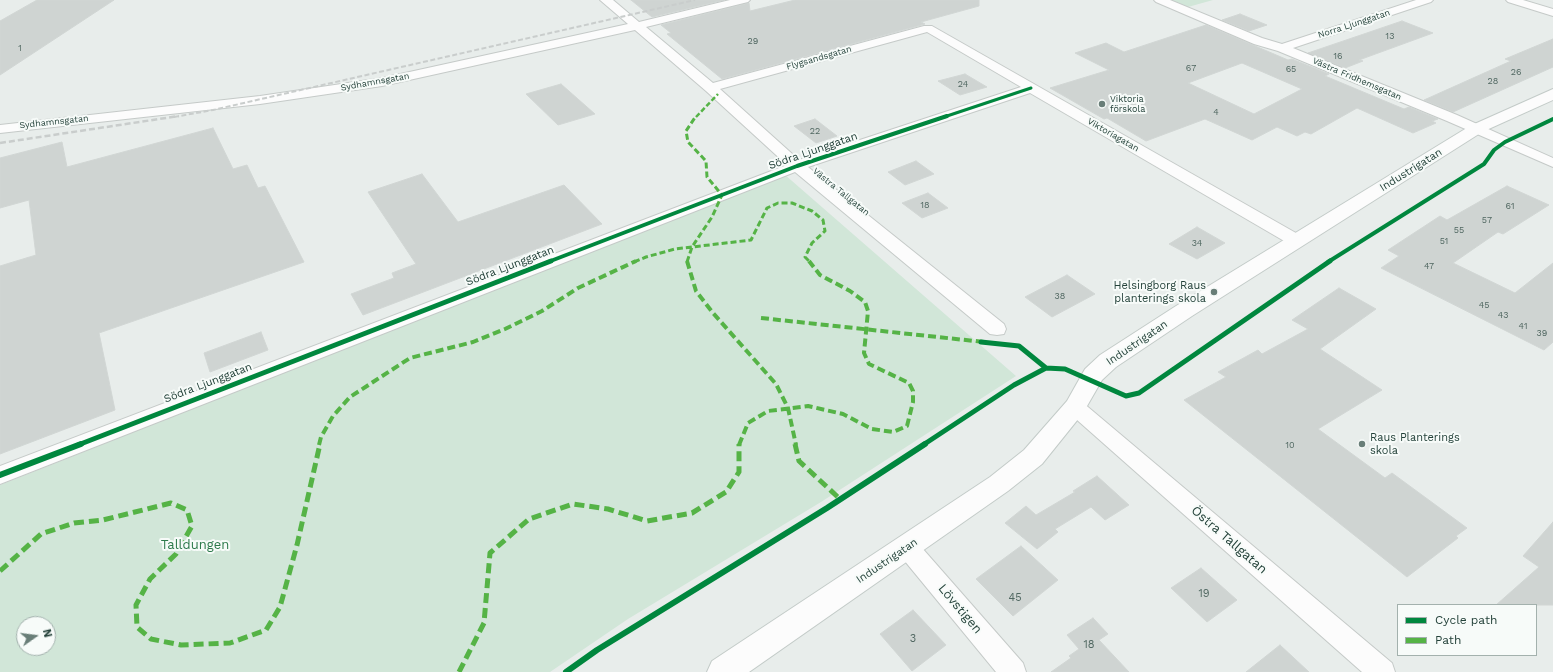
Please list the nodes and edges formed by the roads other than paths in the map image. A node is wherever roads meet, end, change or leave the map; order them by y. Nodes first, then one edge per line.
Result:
1 (606, 0) edge
2 (744, 0) edge
3 (1160, 0) edge
4 (1427, 0) edge
5 (1512, 0) edge
6 (1553, 13) edge
7 (636, 26) junction
8 (928, 28) joint
9 (1282, 48) junction
10 (711, 88) junction
11 (1031, 88) junction
12 (1553, 94) edge
13 (0, 128) edge
14 (1476, 129) junction
15 (1553, 163) edge
16 (797, 166) junction
17 (1297, 242) junction
18 (997, 329) dead end
19 (1075, 407) junction
20 (0, 475) edge
21 (907, 547) junction
22 (723, 672) edge
23 (1013, 672) edge
24 (1382, 672) edge

1 - 7 street, Västra Tallgatan
2 - 7 street, Sydhamnsgatan
3 - 9 street, Västra Fridhemsgatan
4 - 9 street, Norra Ljunggatan
5 - 6 street
7 - 10 street, Västra Tallgatan
7 - 13 street, Sydhamnsgatan
8 - 10 street, Flygsandsgatan
8 - 11 street, Viktoriagatan
9 - 14 street, Västra Fridhemsgatan
10 - 16 street, Västra Tallgatan
11 - 16 street, Södra Ljunggatan
11 - 17 street, Viktoriagatan
12 - 14 street, Industrigatan
14 - 15 street, Västra Fridhemsgatan
14 - 17 street, Industrigatan
16 - 18 street, Västra Tallgatan
16 - 20 street, Södra Ljunggatan
17 - 19 street, Industrigatan
19 - 21 street, Industrigatan
19 - 24 street, Östra Tallgatan
21 - 22 street, Industrigatan
21 - 23 street, Lövstigen

